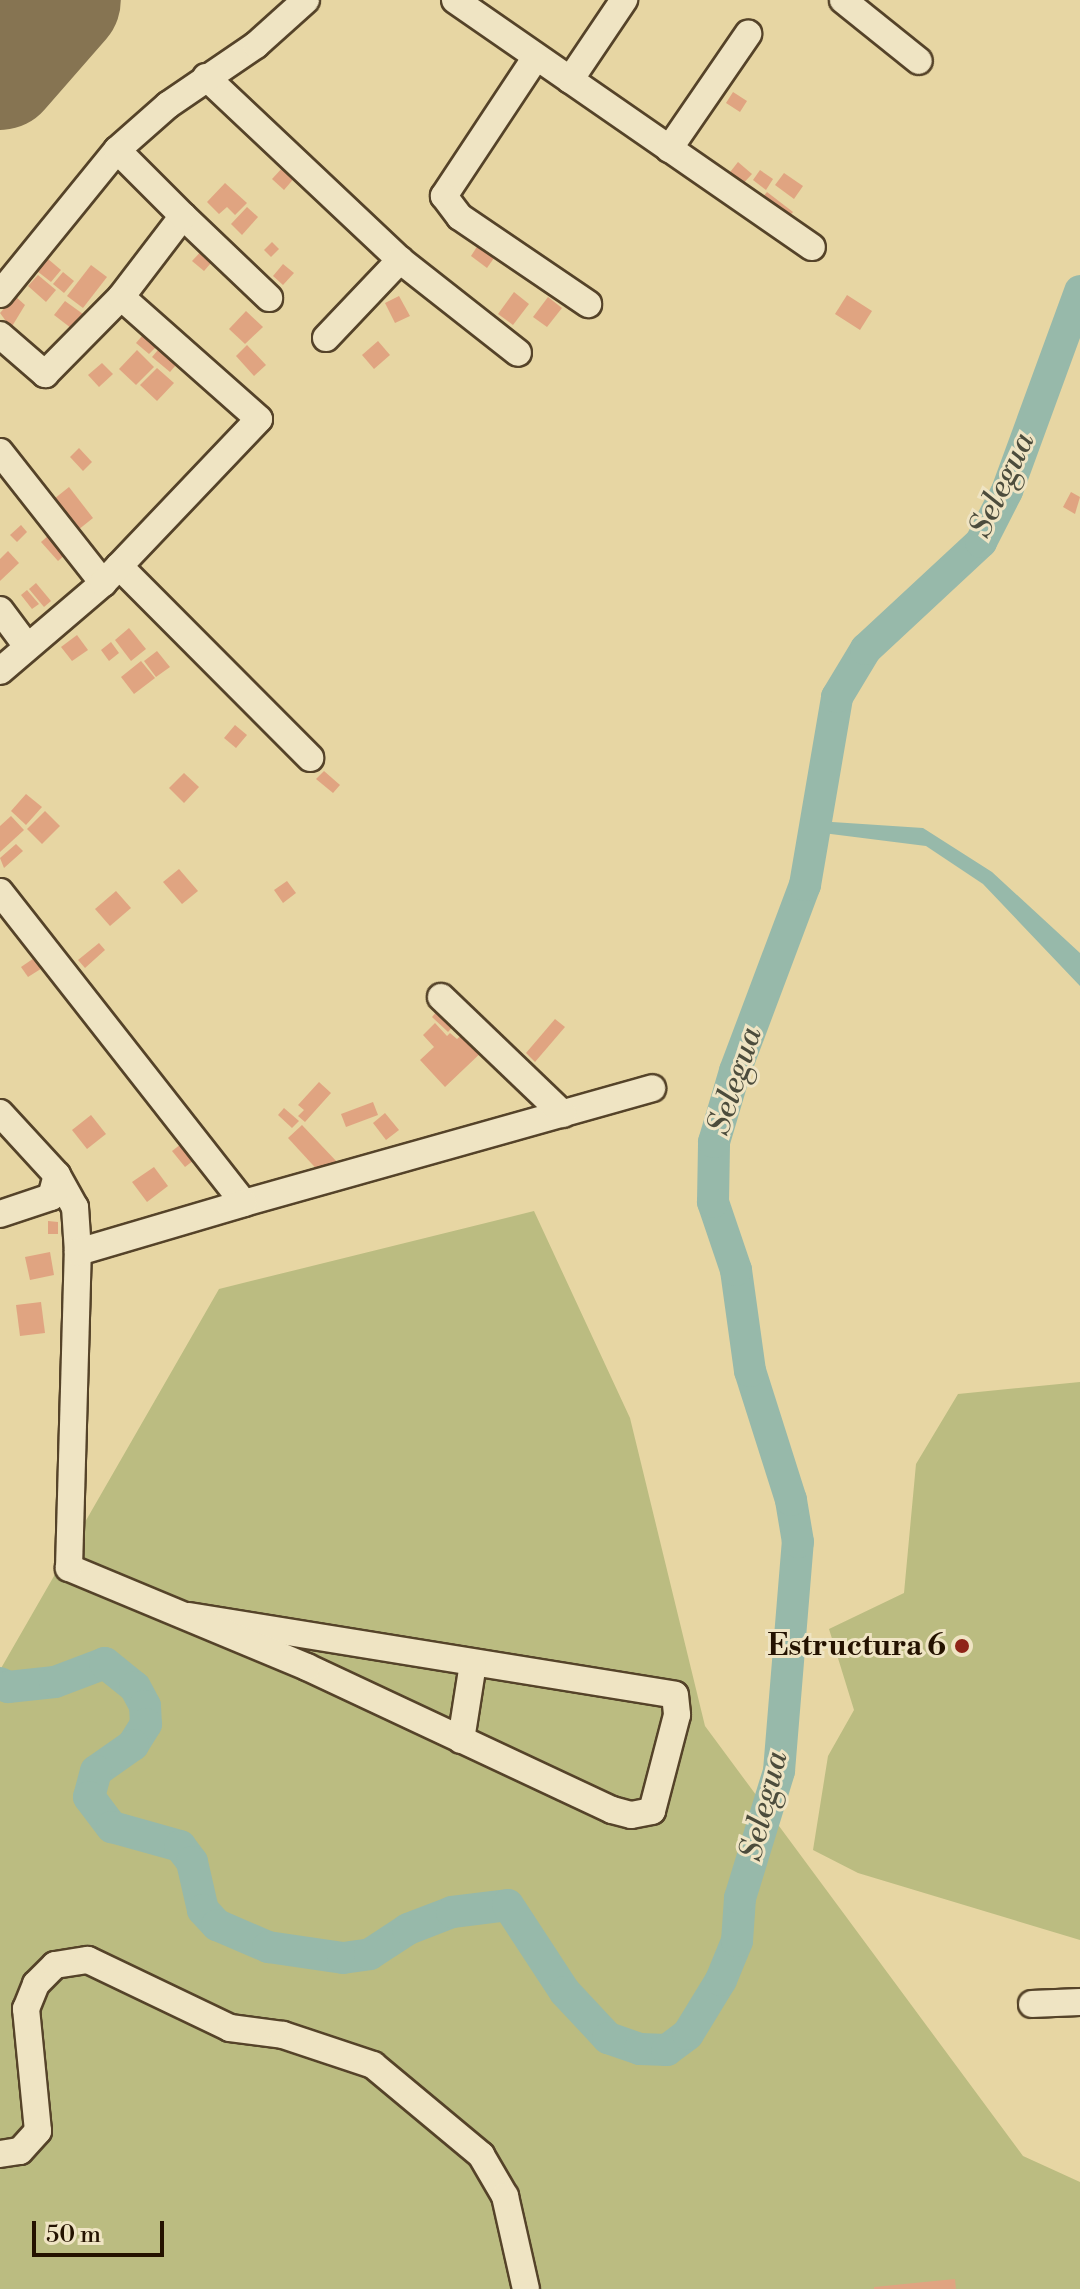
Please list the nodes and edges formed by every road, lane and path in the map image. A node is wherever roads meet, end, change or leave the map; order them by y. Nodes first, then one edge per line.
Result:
1 (306, 0) edge
2 (455, 0) edge
3 (624, 0) edge
4 (843, 0) edge
5 (748, 34) dead end
6 (536, 57) junction
7 (919, 61) dead end
8 (206, 77) junction
9 (570, 80) junction
10 (669, 149) junction
11 (117, 150) junction
12 (183, 216) junction
13 (812, 247) dead end
14 (400, 260) junction
15 (0, 294) edge
16 (121, 297) junction
17 (269, 298) dead end
18 (588, 304) dead end
19 (0, 335) edge
20 (326, 338) dead end
21 (518, 353) dead end
22 (0, 452) edge
23 (111, 575) junction
24 (0, 610) edge
25 (26, 645) junction
26 (0, 671) edge
27 (310, 758) dead end
28 (0, 892) edge
29 (441, 997) dead end
30 (652, 1088) dead end
31 (0, 1113) edge
32 (563, 1114) junction
33 (57, 1175) junction
34 (244, 1203) junction
35 (0, 1214) edge
36 (78, 1252) junction
37 (189, 1616) junction
38 (473, 1663) junction
39 (461, 1740) junction
40 (1080, 2002) edge
41 (1032, 2004) dead end
42 (0, 2154) edge
43 (526, 2289) edge

1 - 8 street
2 - 6 street
3 - 9 street
4 - 7 street
5 - 10 street
6 - 9 street
6 - 18 street
8 - 11 street
8 - 14 street
9 - 10 street
10 - 13 street
11 - 12 street
11 - 15 street
12 - 16 street
12 - 17 street
14 - 20 street
14 - 21 street
16 - 19 street
16 - 23 street
22 - 23 street
23 - 25 street
23 - 27 street
24 - 25 street
25 - 26 street
28 - 34 street
29 - 32 street
30 - 32 street
31 - 33 street
32 - 34 street
33 - 35 street
33 - 36 street
34 - 36 street
36 - 37 street
37 - 38 street
37 - 39 street
38 - 39 street
38 - 39 street
40 - 41 street
42 - 43 street

